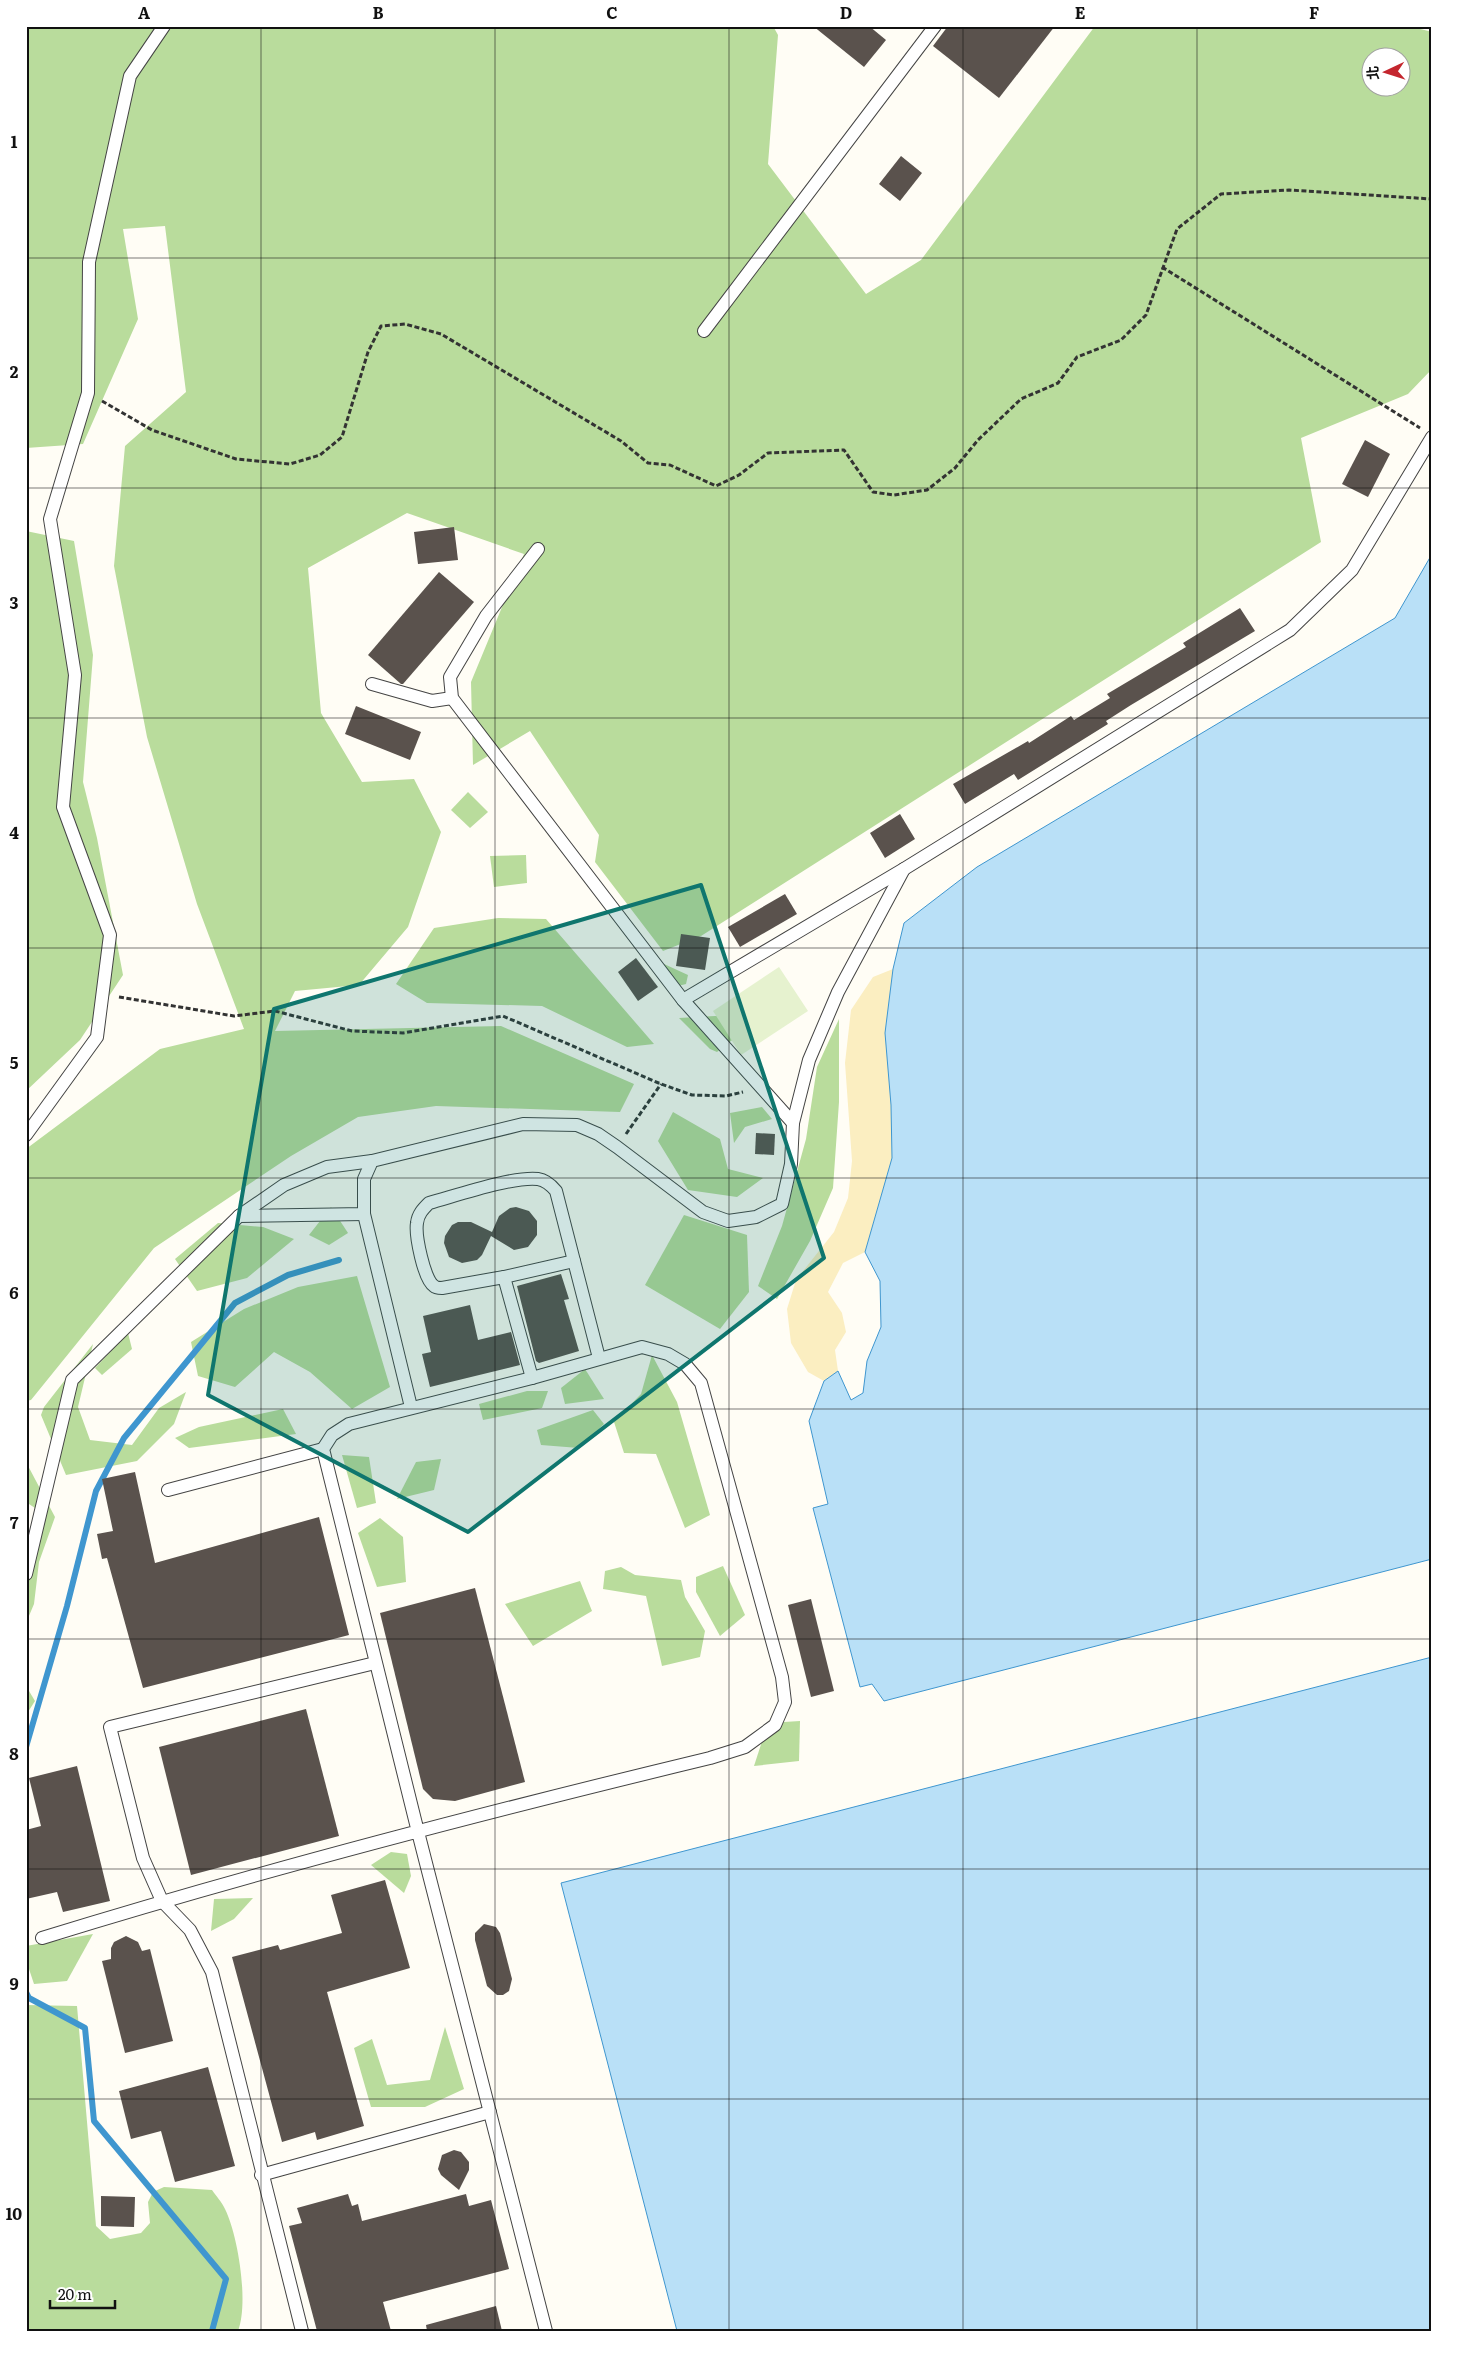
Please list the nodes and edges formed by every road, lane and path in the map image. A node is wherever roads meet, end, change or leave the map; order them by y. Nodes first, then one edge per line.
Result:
1 (164, 26) edge
2 (935, 26) edge
3 (1432, 199) edge
4 (1162, 267) junction
5 (704, 331) dead end
6 (88, 393) junction
7 (1428, 433) edge
8 (538, 549) dead end
9 (372, 684) dead end
10 (452, 698) junction
11 (904, 869) junction
12 (103, 994) junction
13 (683, 1000) junction
14 (661, 1084) junction
15 (761, 1087) junction
16 (792, 1123) junction
17 (26, 1135) edge
18 (617, 1147) junction
19 (372, 1161) junction
20 (364, 1214) junction
21 (239, 1216) junction
22 (574, 1261) junction
23 (504, 1277) junction
24 (599, 1358) junction
25 (532, 1378) junction
26 (412, 1407) junction
27 (323, 1450) junction
28 (168, 1490) dead end
29 (26, 1574) edge
30 (375, 1663) junction
31 (418, 1832) junction
32 (162, 1901) junction
33 (42, 1938) dead end
34 (490, 2112) junction
35 (261, 2175) junction
36 (302, 2331) edge
37 (546, 2331) edge

1 - 6 lane
2 - 5 lane
3 - 4 path
4 - 6 path
4 - 7 path
6 - 12 lane
7 - 11 lane
8 - 10 lane
9 - 10 lane
10 - 13 lane
11 - 13 lane
11 - 16 lane
12 - 14 path
12 - 17 lane
13 - 15 lane
14 - 15 path
14 - 18 path
15 - 16 lane
16 - 18 lane
18 - 19 lane
19 - 20 lane
19 - 21 lane
20 - 21 lane
20 - 26 lane
21 - 29 lane
22 - 23 lane
22 - 23 lane
22 - 24 lane
23 - 25 lane
24 - 25 lane
24 - 31 lane
25 - 26 lane
26 - 27 lane
27 - 28 lane
27 - 30 lane
30 - 31 lane
30 - 32 lane
31 - 32 lane
31 - 34 lane
32 - 33 lane
32 - 35 lane
34 - 35 lane
34 - 37 lane
35 - 36 lane

